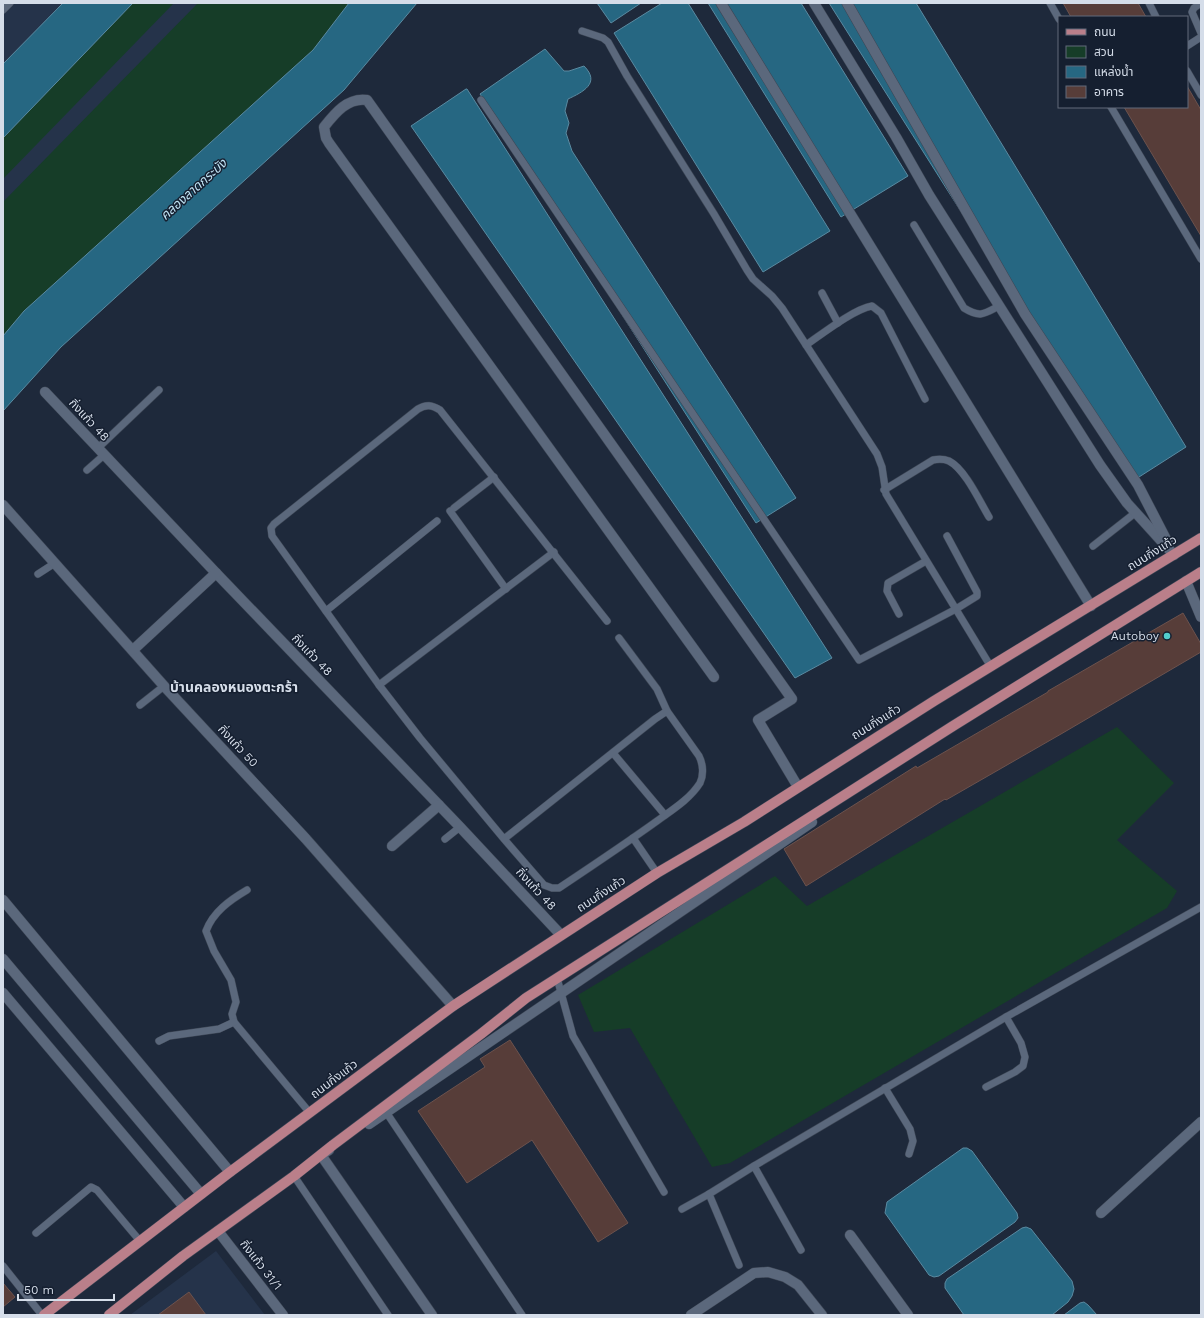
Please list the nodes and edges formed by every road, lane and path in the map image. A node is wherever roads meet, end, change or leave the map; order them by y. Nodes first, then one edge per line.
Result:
1 (10, 3) edge
2 (720, 3) edge
3 (814, 3) edge
4 (847, 3) edge
5 (1050, 3) edge
6 (1149, 3) edge
7 (1201, 3) edge
8 (3, 10) edge
9 (1058, 16) edge
10 (1156, 16) edge
11 (582, 31) dead end
12 (1201, 33) edge
13 (1201, 37) edge
14 (1188, 45) edge
15 (1188, 73) edge
16 (1201, 95) edge
17 (481, 100) dead end
18 (1112, 108) edge
19 (914, 225) dead end
20 (1201, 259) edge
21 (822, 293) dead end
22 (1000, 306) junction
23 (838, 323) junction
24 (806, 345) junction
25 (158, 390) dead end
26 (45, 392) dead end
27 (925, 399) dead end
28 (101, 452) junction
29 (87, 470) dead end
30 (494, 477) junction
31 (884, 490) junction
32 (3, 505) edge
33 (1135, 513) junction
34 (989, 518) dead end
35 (437, 521) dead end
36 (947, 536) dead end
37 (1201, 538) edge
38 (1093, 546) dead end
39 (554, 552) junction
40 (1176, 558) junction
41 (926, 561) junction
42 (55, 563) junction
43 (1201, 572) edge
44 (216, 573) junction
45 (38, 574) dead end
46 (1186, 581) junction
47 (506, 589) junction
48 (1091, 606) junction
49 (326, 610) junction
50 (956, 610) junction
51 (899, 614) dead end
52 (1201, 616) edge
53 (607, 620) dead end
54 (620, 638) dead end
55 (133, 650) junction
56 (991, 667) junction
57 (714, 677) dead end
58 (379, 685) junction
59 (164, 686) junction
60 (140, 705) dead end
61 (667, 711) junction
62 (930, 742) junction
63 (613, 752) junction
64 (798, 787) junction
65 (439, 805) junction
66 (666, 815) junction
67 (460, 827) junction
68 (634, 838) junction
69 (445, 839) dead end
70 (504, 839) junction
71 (392, 846) dead end
72 (657, 873) junction
73 (247, 890) dead end
74 (3, 900) edge
75 (1201, 907) edge
76 (561, 935) junction
77 (3, 959) edge
78 (557, 978) junction
79 (3, 992) edge
80 (561, 992) junction
81 (453, 1006) junction
82 (1006, 1017) junction
83 (234, 1022) junction
84 (159, 1041) dead end
85 (986, 1087) dead end
86 (885, 1088) junction
87 (385, 1110) junction
88 (310, 1113) junction
89 (1201, 1122) edge
90 (908, 1154) dead end
91 (321, 1155) junction
92 (754, 1166) junction
93 (230, 1172) junction
94 (294, 1176) junction
95 (664, 1192) dead end
96 (201, 1194) junction
97 (709, 1194) junction
98 (184, 1207) junction
99 (682, 1209) dead end
100 (1101, 1213) dead end
101 (218, 1231) junction
102 (36, 1233) dead end
103 (850, 1235) dead end
104 (140, 1241) junction
105 (801, 1250) dead end
106 (739, 1264) dead end
107 (3, 1266) edge
108 (43, 1315) edge
109 (109, 1315) edge
110 (283, 1315) edge
111 (388, 1315) edge
112 (432, 1315) edge
113 (522, 1315) edge
114 (690, 1315) edge
115 (822, 1315) edge
116 (908, 1315) edge

1 - 8 lane
2 - 48 street
3 - 22 street
4 - 40 street
5 - 9 lane
6 - 10 lane
7 - 12 lane
11 - 24 lane
13 - 14 lane
15 - 16 lane
17 - 50 lane
18 - 20 lane
19 - 22 lane
21 - 23 lane
22 - 33 street
23 - 24 lane
23 - 27 lane
24 - 31 lane
25 - 28 lane
26 - 28 street, กิ่งแก้ว 48
28 - 29 lane
28 - 44 street, กิ่งแก้ว 48
30 - 39 lane
30 - 47 lane
30 - 49 lane
31 - 34 lane
31 - 41 lane
32 - 42 street, กิ่งแก้ว 50
33 - 38 lane
33 - 40 street
35 - 49 lane
36 - 50 lane
37 - 40 main road, ถนนกิ่งแก้ว
39 - 47 lane
39 - 53 lane
40 - 48 main road, ถนนกิ่งแก้ว
41 - 50 lane
41 - 51 lane
42 - 45 lane
42 - 55 street, กิ่งแก้ว 50
43 - 46 main road
44 - 55 street
44 - 65 street, กิ่งแก้ว 48
46 - 52 street
46 - 62 main road
47 - 58 lane
48 - 56 main road, ถนนกิ่งแก้ว
49 - 58 lane
50 - 56 lane
54 - 61 lane
55 - 59 street, กิ่งแก้ว 50
56 - 64 main road, ถนนกิ่งแก้ว
57 - 64 street
58 - 70 lane
59 - 60 lane
59 - 81 street, กิ่งแก้ว 50
61 - 63 lane
61 - 66 lane
62 - 78 main road
62 - 80 street
63 - 66 lane
63 - 70 lane
64 - 72 main road, ถนนกิ่งแก้ว
65 - 67 street, กิ่งแก้ว 48
65 - 71 street
66 - 68 lane
67 - 69 lane
67 - 76 street, กิ่งแก้ว 48
68 - 70 lane
68 - 72 lane
72 - 76 main road, ถนนกิ่งแก้ว
73 - 83 lane
74 - 93 street
75 - 82 lane
76 - 81 main road, ถนนกิ่งแก้ว
77 - 96 street
78 - 80 lane
78 - 87 main road
79 - 98 street
80 - 87 street
80 - 95 lane
81 - 88 main road, ถนนกิ่งแก้ว
82 - 85 lane
82 - 86 lane
83 - 84 lane
83 - 88 lane
86 - 90 lane
86 - 92 lane
87 - 91 main road
87 - 113 lane
88 - 93 main road, ถนนกิ่งแก้ว
89 - 100 street
91 - 94 main road
91 - 112 street
92 - 97 lane
92 - 105 lane
93 - 96 main road, ถนนกิ่งแก้ว
94 - 101 main road
94 - 111 lane
96 - 98 main road, ถนนกิ่งแก้ว
97 - 99 lane
97 - 106 lane
98 - 104 main road, ถนนกิ่งแก้ว
101 - 109 main road
101 - 110 street, กิ่งแก้ว 31/1
102 - 104 lane
103 - 116 street
104 - 108 main road, ถนนกิ่งแก้ว
107 - 108 lane
114 - 115 street

